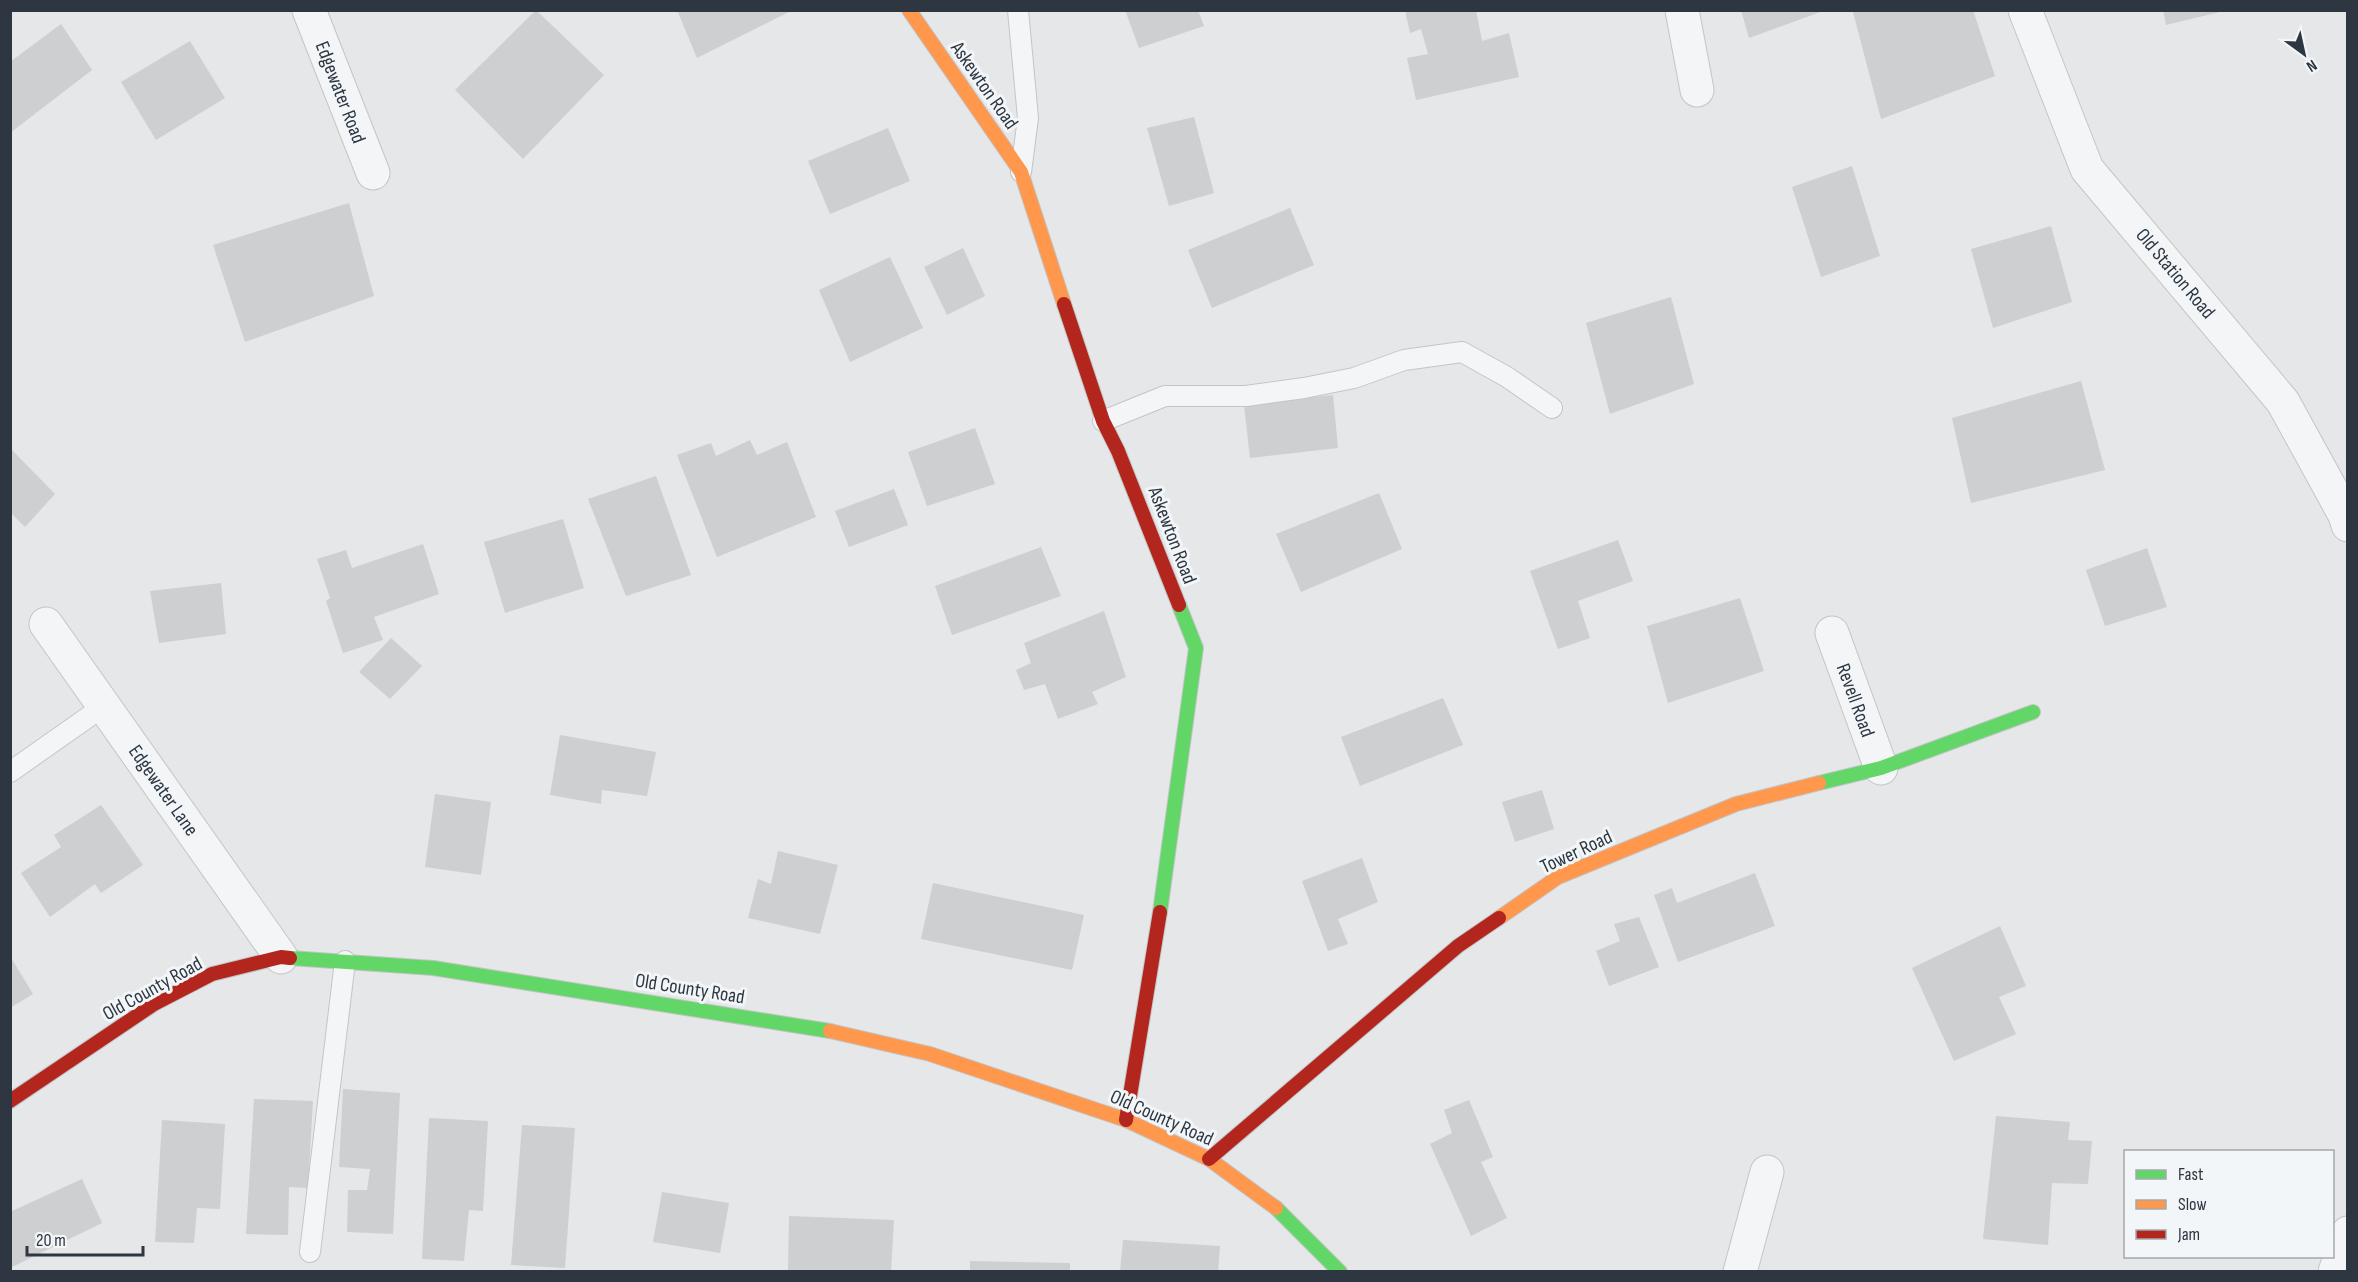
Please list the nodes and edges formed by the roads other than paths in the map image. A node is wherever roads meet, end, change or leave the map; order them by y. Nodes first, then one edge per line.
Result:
1 (309, 10) edge
2 (909, 10) edge
3 (1018, 10) edge
4 (1682, 10) edge
5 (2025, 10) edge
6 (1697, 90) dead end
7 (1021, 172) junction
8 (373, 173) dead end
9 (1552, 408) dead end
10 (1103, 421) junction
11 (2348, 525) edge
12 (46, 624) dead end
13 (1832, 633) dead end
14 (104, 706) junction
15 (2033, 711) dead end
16 (1881, 768) junction
17 (10, 772) edge
18 (281, 957) junction
19 (345, 961) junction
20 (10, 1101) edge
21 (1126, 1120) junction
22 (1209, 1158) junction
23 (1767, 1172) dead end
24 (2348, 1233) edge
25 (310, 1252) dead end
26 (1340, 1272) edge
27 (1740, 1272) edge
28 (2335, 1272) edge

1 - 8 street, Edgewater Road
2 - 7 street, Askewton Road
3 - 7 lane
4 - 6 street
5 - 11 street, Old Station Road
7 - 10 street, Askewton Road
9 - 10 lane
10 - 21 street, Askewton Road
12 - 14 street, Edgewater Lane
13 - 16 street, Revell Road
14 - 17 lane
14 - 18 street, Edgewater Lane
15 - 16 street, Tower Road
16 - 22 street, Tower Road
18 - 19 street, Old County Road
18 - 20 street, Old County Road
19 - 21 street, Old County Road
19 - 25 lane
21 - 22 street, Old County Road
22 - 26 street, Old County Road
23 - 27 street
24 - 28 street

